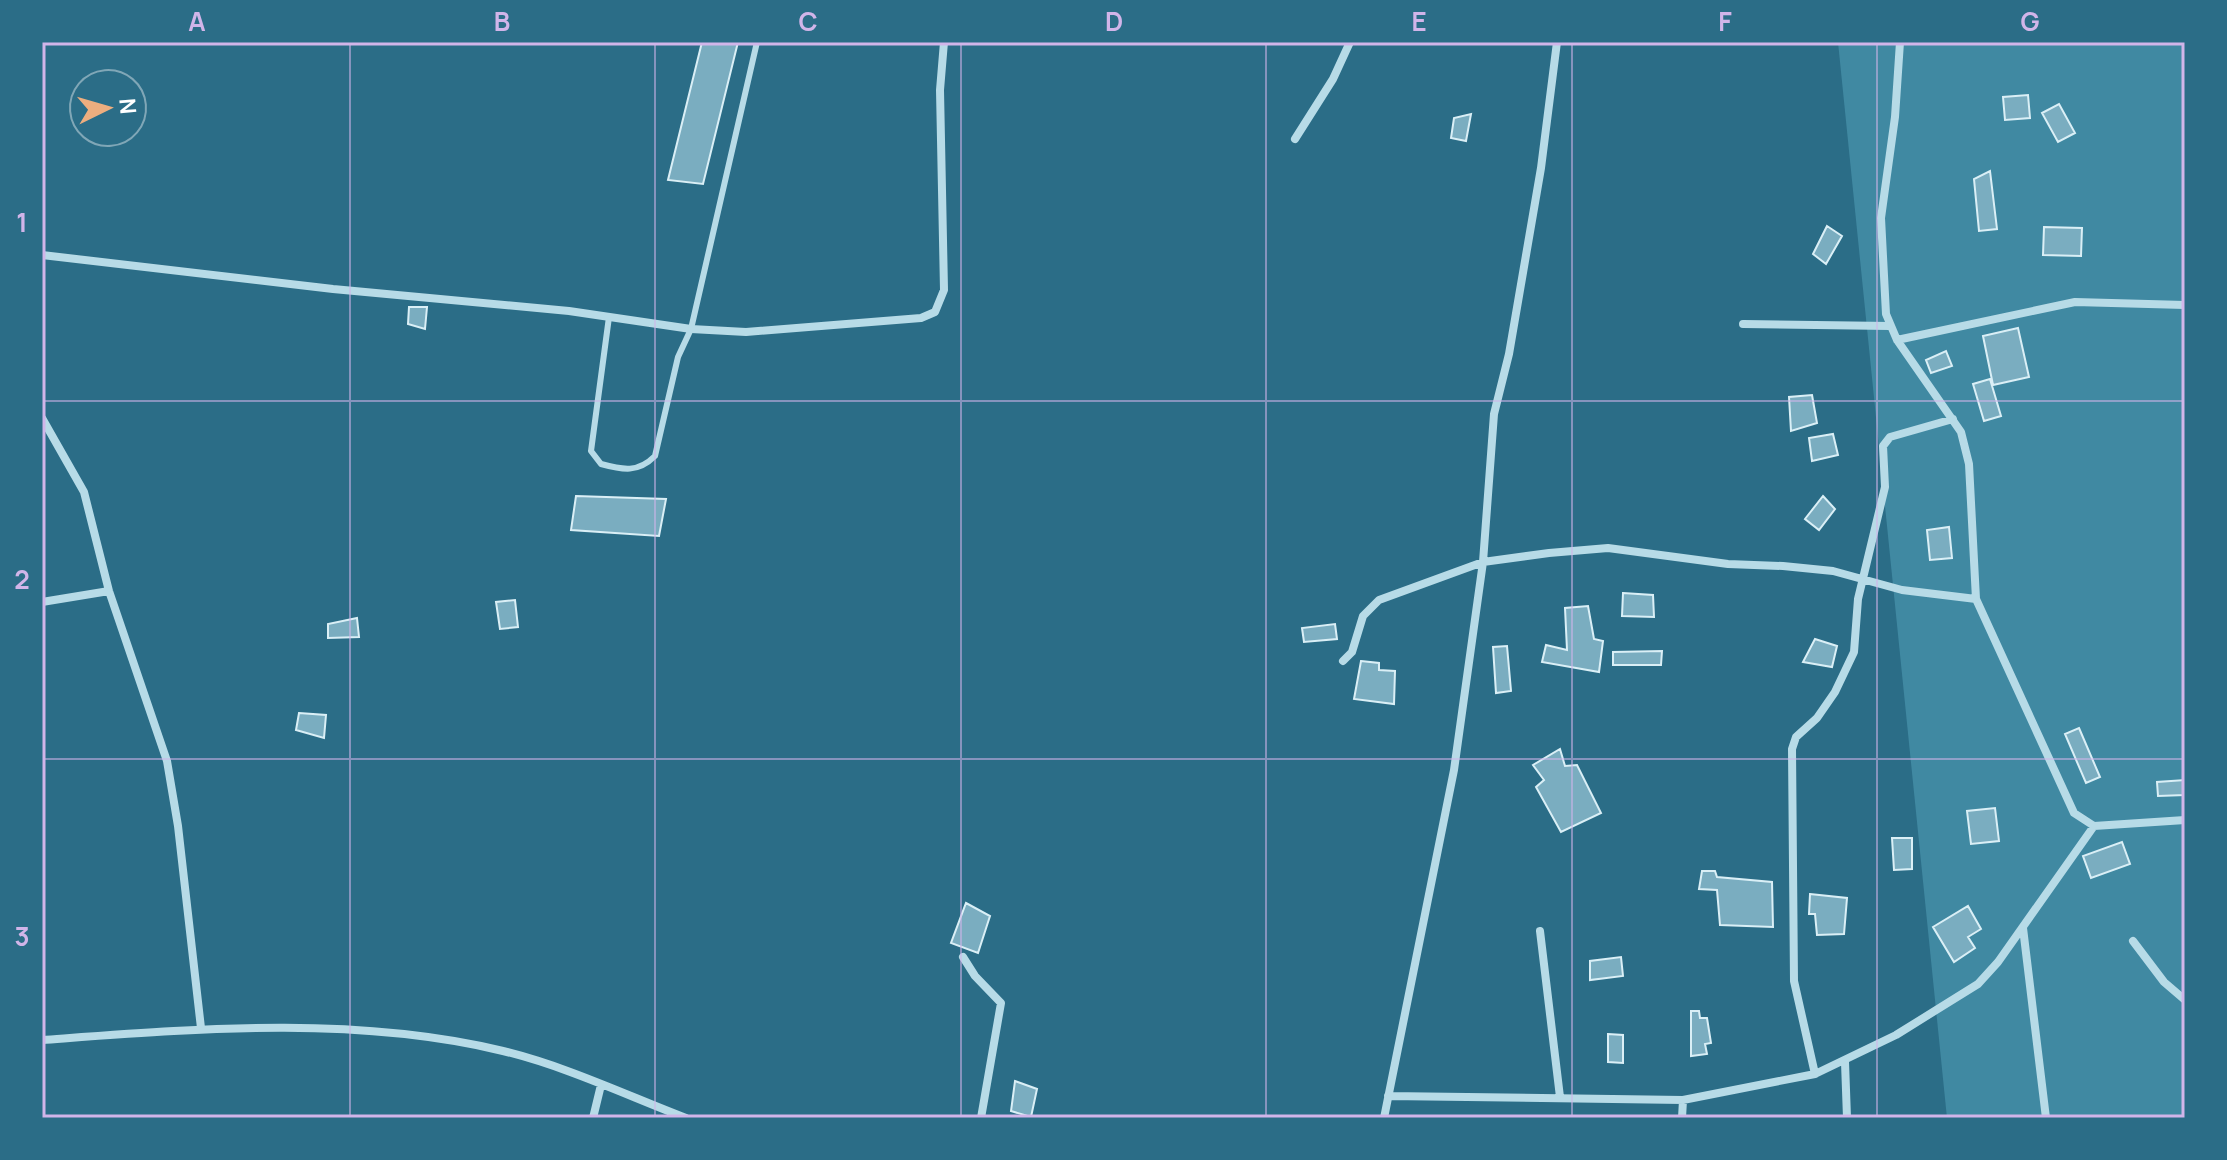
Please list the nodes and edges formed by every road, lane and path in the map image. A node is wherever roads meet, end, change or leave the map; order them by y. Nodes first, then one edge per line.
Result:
1 (757, 42) edge
2 (944, 42) edge
3 (1350, 42) edge
4 (1557, 42) edge
5 (1900, 42) edge
6 (1295, 139) dead end
7 (42, 255) edge
8 (2185, 305) edge
9 (609, 317) junction
10 (1743, 324) dead end
11 (1890, 326) junction
12 (691, 329) junction
13 (1897, 340) junction
14 (42, 418) edge
15 (1953, 419) junction
16 (1483, 562) junction
17 (1865, 579) junction
18 (109, 591) junction
19 (1976, 599) junction
20 (42, 602) edge
21 (1343, 661) dead end
22 (2185, 820) edge
23 (2094, 826) junction
24 (2023, 927) junction
25 (1540, 931) dead end
26 (2133, 941) dead end
27 (963, 957) dead end
28 (2185, 1000) edge
29 (201, 1028) junction
30 (42, 1040) edge
31 (1845, 1062) junction
32 (1815, 1074) junction
33 (601, 1085) junction
34 (1388, 1096) junction
35 (1560, 1097) junction
36 (1683, 1100) junction
37 (593, 1118) edge
38 (686, 1118) edge
39 (981, 1118) edge
40 (1384, 1118) edge
41 (1682, 1118) edge
42 (1847, 1118) edge
43 (2046, 1118) edge

1 - 12 lane
2 - 12 street
3 - 6 street
4 - 16 street
5 - 11 street
7 - 9 street
8 - 13 street
9 - 12 street
9 - 12 lane
10 - 11 street
11 - 13 street
13 - 15 street
14 - 18 street
15 - 17 street
15 - 19 street
16 - 17 street
16 - 21 street
16 - 34 street
17 - 19 street
17 - 32 street
18 - 20 street
18 - 29 street
19 - 23 street
22 - 23 street
23 - 24 street
24 - 31 street
24 - 43 street
25 - 35 street
26 - 28 street
27 - 39 street
29 - 30 street
29 - 33 street
31 - 32 street
31 - 42 street
32 - 36 street
33 - 37 street
33 - 38 street
34 - 35 street
34 - 40 street
35 - 36 street
36 - 41 street

